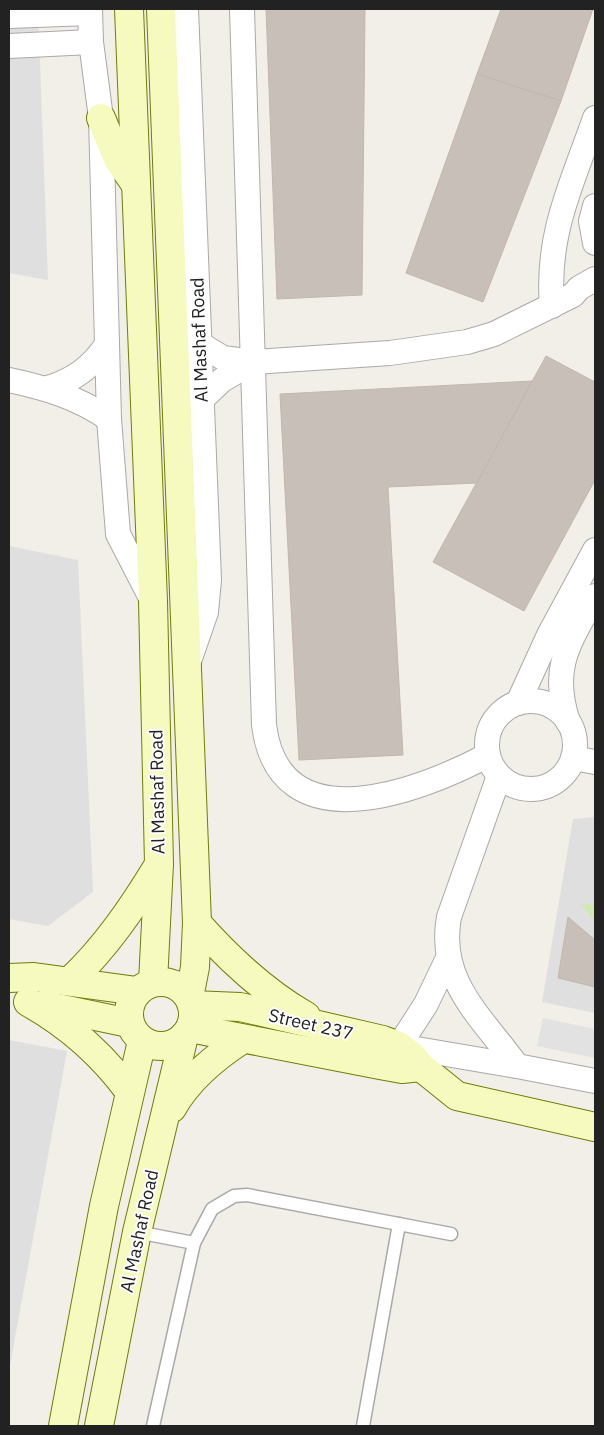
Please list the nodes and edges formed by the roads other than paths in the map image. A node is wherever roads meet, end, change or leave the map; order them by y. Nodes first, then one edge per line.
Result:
1 (130, 9) edge
2 (161, 9) edge
3 (186, 9) edge
4 (242, 9) edge
5 (90, 11) edge
6 (9, 16) edge
7 (91, 42) junction
8 (9, 46) edge
9 (101, 118) junction
10 (595, 118) edge
11 (136, 186) junction
12 (595, 206) edge
13 (595, 243) edge
14 (595, 279) edge
15 (584, 295) edge
16 (552, 306) junction
17 (107, 344) junction
18 (200, 344) junction
19 (253, 362) junction
20 (9, 380) edge
21 (48, 388) junction
22 (202, 399) junction
23 (109, 419) junction
24 (595, 550) edge
25 (595, 596) edge
26 (152, 601) junction
27 (186, 668) junction
28 (518, 703) junction
29 (568, 722) junction
30 (488, 755) junction
31 (584, 760) edge
32 (499, 776) junction
33 (159, 864) junction
34 (196, 923) junction
35 (448, 958) junction
36 (9, 978) edge
37 (70, 981) junction
38 (145, 987) junction
39 (18, 998) edge
40 (189, 1017) junction
41 (325, 1027) junction
42 (136, 1032) junction
43 (243, 1039) junction
44 (399, 1046) junction
45 (517, 1066) junction
46 (421, 1068) junction
47 (595, 1081) edge
48 (129, 1091) junction
49 (165, 1120) junction
50 (595, 1127) edge
51 (399, 1224) junction
52 (137, 1232) junction
53 (451, 1234) dead end
54 (194, 1243) junction
55 (63, 1426) edge
56 (99, 1426) edge
57 (153, 1426) edge
58 (363, 1426) edge

1 - 11 street, Al Mashaf Road
2 - 27 street, Al Mashaf Road
3 - 18 street, Al Mashaf Road
4 - 19 street
5 - 6 street
5 - 7 street, Al Mashaf Road
7 - 8 street
7 - 9 street, Al Mashaf Road
9 - 11 street
9 - 17 street, Al Mashaf Road
10 - 16 street
11 - 26 street, Al Mashaf Road
12 - 13 street
14 - 15 street
15 - 16 street
16 - 19 street
17 - 21 street
17 - 23 street, Al Mashaf Road
18 - 19 street
18 - 22 street, Al Mashaf Road
19 - 22 street
19 - 30 street
20 - 21 street
21 - 23 street
22 - 27 street, Al Mashaf Road
23 - 26 street, Al Mashaf Road
24 - 28 street
25 - 29 street
26 - 33 street, Al Mashaf Road
27 - 34 street, Al Mashaf Road
28 - 29 street
28 - 30 street
29 - 31 street
30 - 32 street
31 - 32 street
32 - 35 street
33 - 37 street
33 - 38 street, Al Mashaf Road
34 - 40 street, Al Mashaf Road
34 - 41 street
35 - 44 street
35 - 45 street
36 - 37 street
37 - 38 street
38 - 40 street
38 - 42 street
39 - 42 street
39 - 48 street
40 - 41 street, Street 237
40 - 42 street
40 - 43 street, Street 237
40 - 49 street, Al Mashaf Road
41 - 44 street, Street 237
42 - 48 street
43 - 46 street, Street 237
43 - 49 street
44 - 45 street
44 - 46 street, Street 237
45 - 47 street
46 - 50 street, Street 237
48 - 55 street
49 - 52 street, Al Mashaf Road
51 - 53 lane
51 - 54 lane
51 - 58 lane
52 - 54 lane
52 - 56 street, Al Mashaf Road
54 - 57 lane

